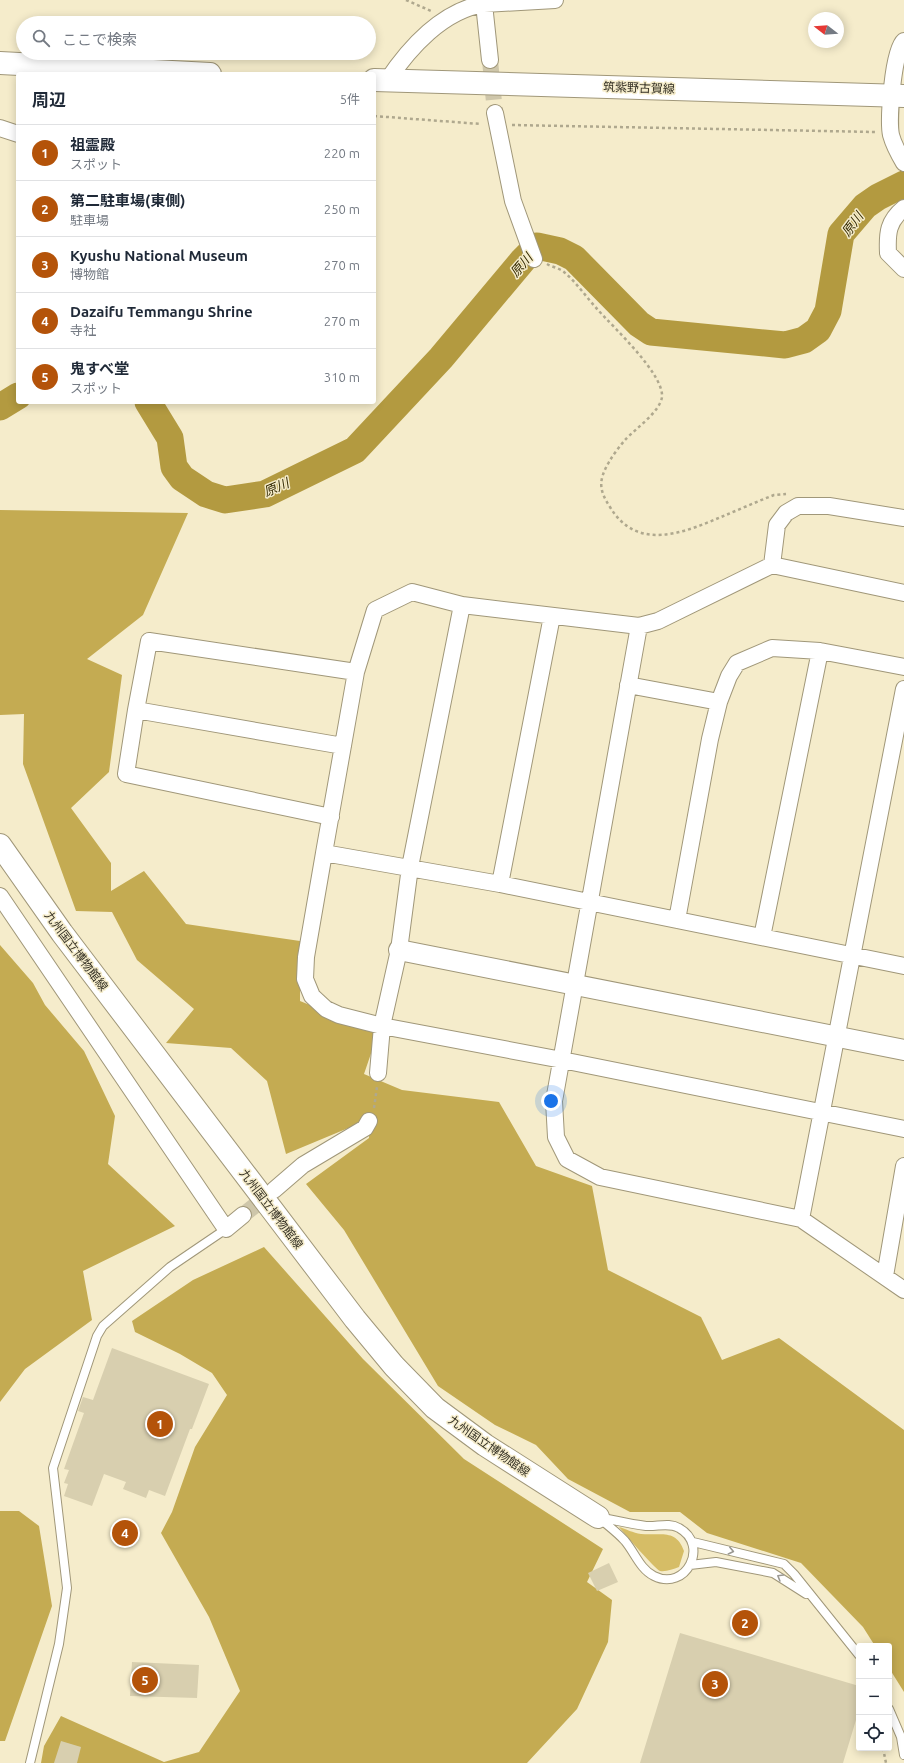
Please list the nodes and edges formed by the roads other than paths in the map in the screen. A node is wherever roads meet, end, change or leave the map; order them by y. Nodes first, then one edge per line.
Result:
1 (555, 0) edge
2 (484, 2) edge
3 (904, 41) edge
4 (490, 60) tunnel mouth
5 (0, 63) edge
6 (172, 72) edge
7 (380, 81) edge
8 (898, 95) edge
9 (496, 119) tunnel mouth
10 (0, 128) edge
11 (16, 133) edge
12 (904, 163) edge
13 (904, 208) edge
14 (534, 259) road end
15 (904, 269) edge
16 (904, 518) edge
17 (772, 565) junction
18 (904, 593) edge
19 (462, 604) junction
20 (552, 616) junction
21 (639, 626) junction
22 (820, 651) junction
23 (904, 667) edge
24 (356, 672) junction
25 (628, 685) junction
26 (904, 689) edge
27 (719, 702) junction
28 (136, 710) junction
29 (344, 746) junction
30 (330, 818) junction
31 (0, 845) edge
32 (324, 853) junction
33 (410, 868) junction
34 (500, 884) junction
35 (0, 896) edge
36 (589, 903) junction
37 (678, 920) junction
38 (762, 937) junction
39 (399, 950) junction
40 (853, 954) junction
41 (904, 966) edge
42 (575, 984) junction
43 (382, 1026) junction
44 (836, 1037) junction
45 (904, 1050) edge
46 (562, 1060) junction
47 (378, 1073) road end
48 (821, 1112) junction
49 (369, 1121) road end
50 (904, 1129) edge
51 (904, 1166) edge
52 (274, 1190) tunnel mouth
53 (244, 1216) tunnel mouth
54 (801, 1219) junction
55 (226, 1229) junction
56 (885, 1276) junction
57 (904, 1290) edge
58 (598, 1517) junction
59 (693, 1542) junction
60 (690, 1564) junction
61 (813, 1599) junction
62 (856, 1651) edge
63 (892, 1715) edge
64 (904, 1755) edge
65 (30, 1763) edge

1 - 2 street
2 - 4 street
2 - 7 street
3 - 8 street
5 - 6 main road
7 - 8 main road, 筑紫野古賀線
8 - 12 street
9 - 14 street
10 - 11 street
13 - 15 street
16 - 17 street
17 - 18 street
17 - 21 street
19 - 20 street
19 - 24 street
19 - 33 street
20 - 21 street
20 - 34 street
21 - 25 street
22 - 23 street
22 - 27 street
22 - 38 street
24 - 28 street
24 - 29 street
25 - 27 street
25 - 36 street
26 - 40 street
27 - 37 street
28 - 29 street
28 - 30 street
29 - 30 street
30 - 32 street
31 - 58 main road, 九州国立博物館線
32 - 33 street
32 - 43 street
33 - 34 street
33 - 39 street
34 - 36 street
35 - 55 street
36 - 37 street
36 - 42 street
37 - 38 street
38 - 40 street
39 - 42 street
39 - 43 street
40 - 41 street
40 - 44 street
42 - 44 street
42 - 46 street
43 - 46 street
43 - 47 street
44 - 45 street
44 - 48 street
46 - 48 street
46 - 54 street
48 - 50 street
48 - 54 street
49 - 52 street
51 - 56 street
53 - 55 street
54 - 56 street
55 - 65 lane
56 - 57 street
58 - 59 lane
58 - 60 lane
59 - 60 lane
59 -> 61 lane
61 -> 60 lane
61 - 62 lane
63 - 64 lane

